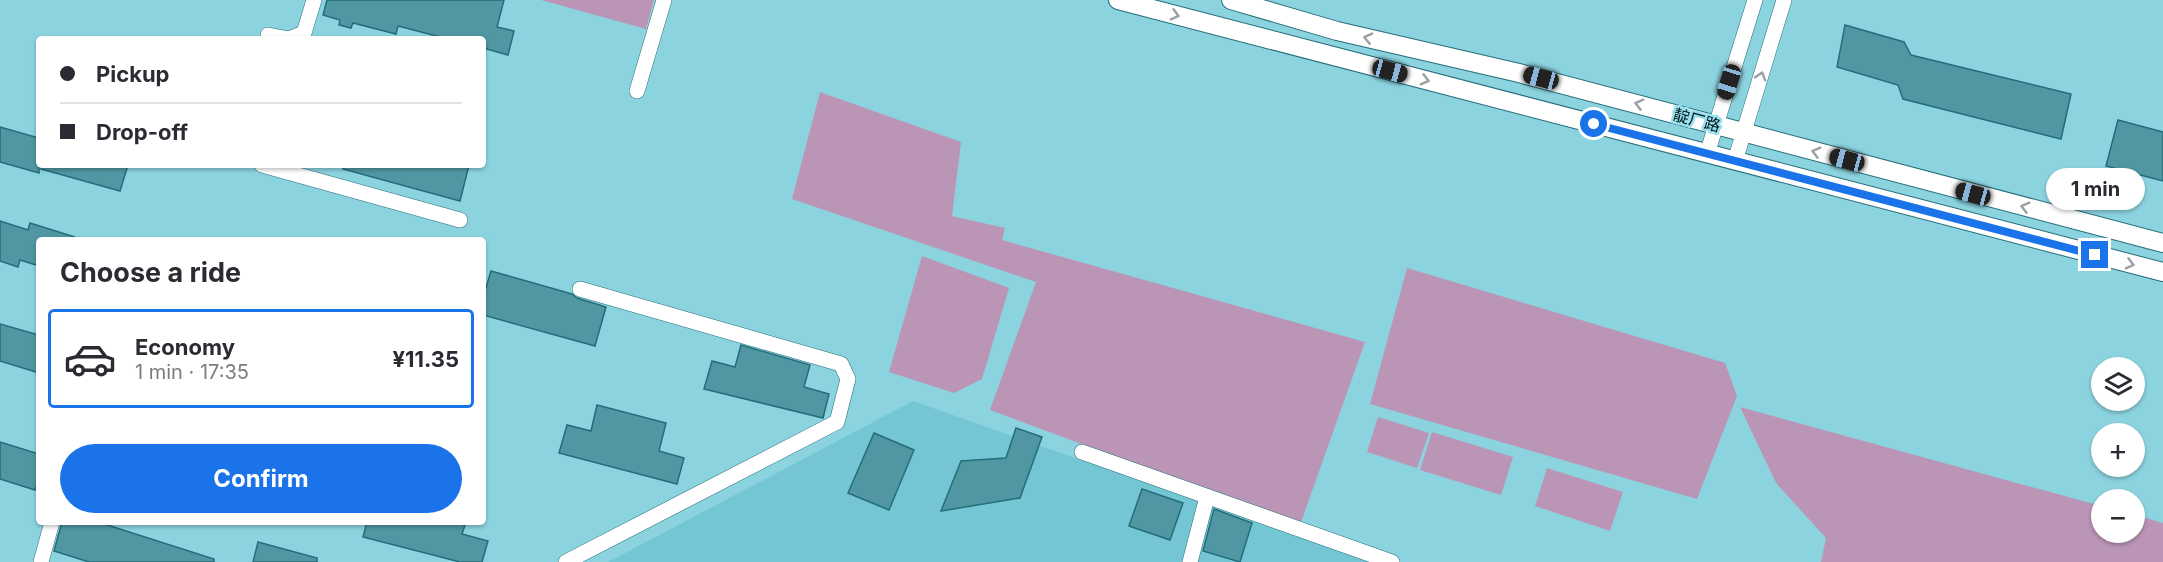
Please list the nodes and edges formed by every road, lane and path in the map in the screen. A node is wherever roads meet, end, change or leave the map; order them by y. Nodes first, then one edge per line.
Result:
1 (314, 0) edge
2 (664, 0) edge
3 (1118, 0) edge
4 (1231, 0) edge
5 (1755, 0) edge
6 (1784, 0) edge
7 (268, 35) dead end
8 (273, 36) edge
9 (296, 36) edge
10 (637, 91) dead end
11 (1716, 125) junction
12 (1744, 132) junction
13 (1707, 154) junction
14 (1735, 161) junction
15 (273, 168) edge
16 (460, 220) dead end
17 (2163, 243) edge
18 (2163, 272) edge
19 (580, 289) dead end
20 (1082, 452) dead end
21 (1207, 498) junction
22 (51, 525) edge
23 (41, 562) edge
24 (566, 562) edge
25 (1190, 562) edge
26 (1392, 562) edge

1 - 9 street
2 - 10 street
3 -> 13 main road
11 -> 4 main road, 靛厂路
5 - 11 street
12 -> 6 street
7 - 8 street
11 - 12 main road, 靛厂路
11 - 13 street
12 - 14 street
17 -> 12 main road, 靛厂路
13 - 14 main road
14 -> 18 main road
15 - 16 street
19 - 24 street
20 - 21 street
21 - 25 street
21 - 26 street
22 - 23 street

